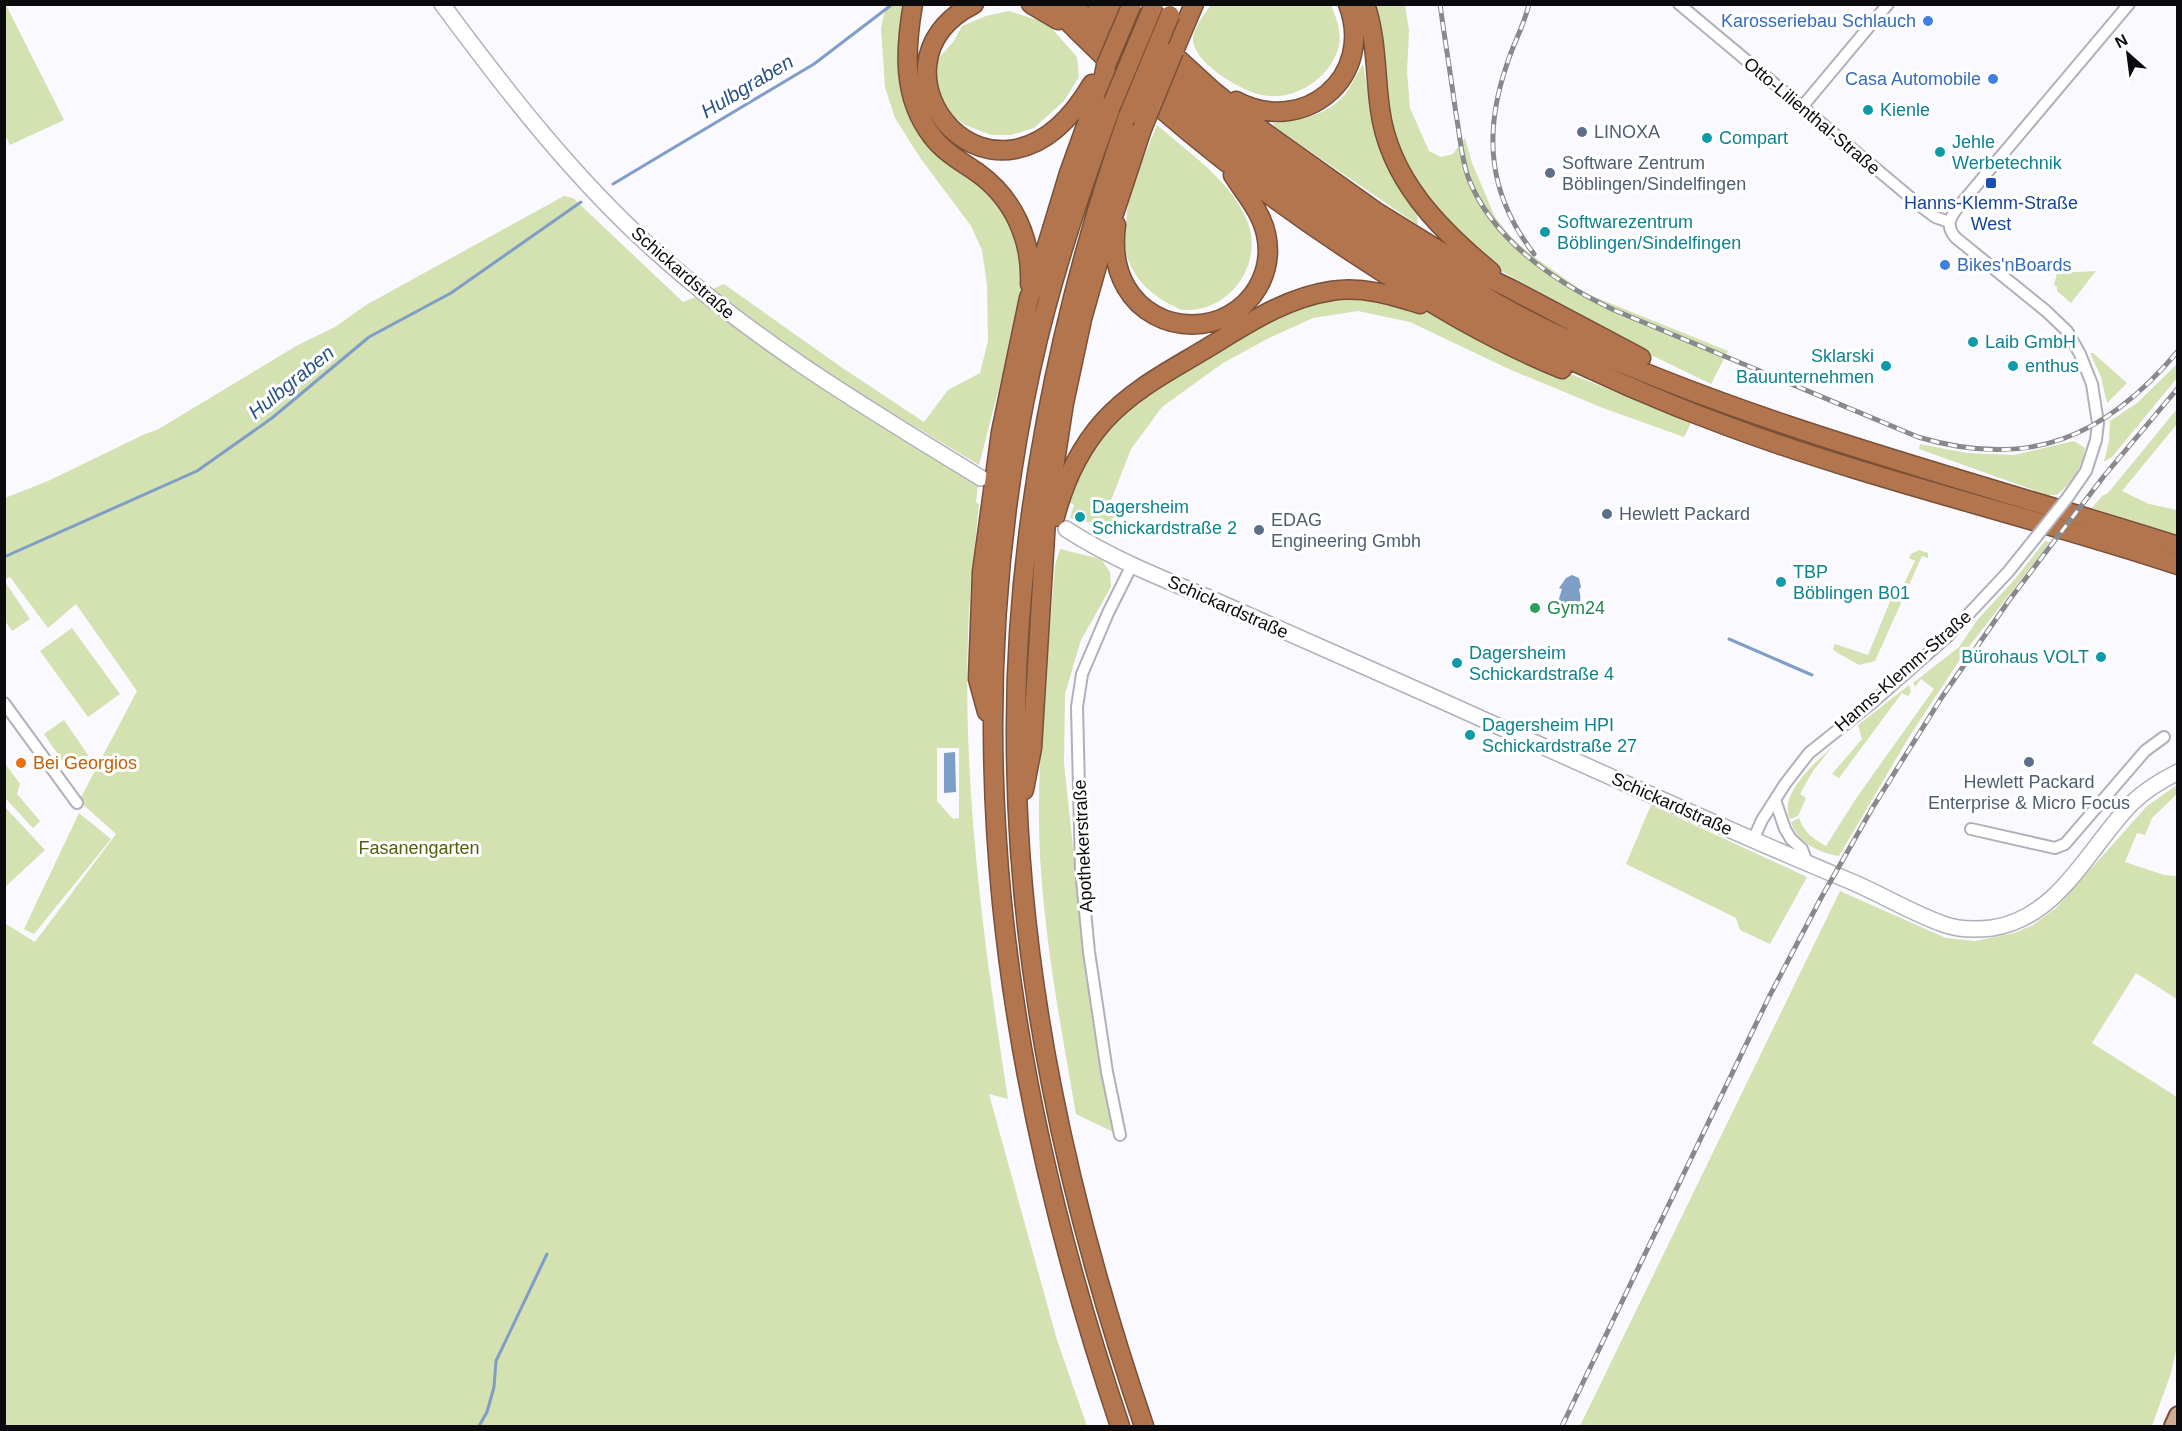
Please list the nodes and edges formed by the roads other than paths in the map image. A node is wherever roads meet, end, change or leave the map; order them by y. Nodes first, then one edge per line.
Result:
1 (442, 4) edge
2 (913, 4) edge
3 (974, 4) edge
4 (1031, 4) edge
5 (1051, 4) edge
6 (1072, 4) edge
7 (1097, 4) edge
8 (1118, 4) edge
9 (1132, 4) edge
10 (1154, 4) edge
11 (1194, 4) edge
12 (1203, 4) edge
13 (1348, 4) edge
14 (1365, 4) edge
15 (1679, 4) edge
16 (1888, 4) edge
17 (2129, 4) edge
18 (1172, 10) edge
19 (1181, 38) junction
20 (1089, 43) junction
21 (1096, 87) junction
22 (1213, 91) junction
23 (1802, 107) junction
24 (1223, 161) junction
25 (1122, 188) junction
26 (1948, 222) junction
27 (1510, 289) junction
28 (1029, 298) junction
29 (1445, 312) junction
30 (1675, 384) junction
31 (1653, 397) junction
32 (981, 478) dead end
33 (1066, 529) dead end
34 (2178, 546) edge
35 (1045, 553) junction
36 (1132, 565) junction
37 (2178, 565) edge
38 (4, 703) edge
39 (993, 734) junction
40 (2164, 737) dead end
41 (2178, 772) edge
42 (1775, 800) junction
43 (77, 803) dead end
44 (1017, 812) junction
45 (1971, 829) dead end
46 (1753, 840) junction
47 (1807, 863) junction
48 (1120, 1135) dead end
49 (2178, 1415) edge
50 (1120, 1426) edge
51 (1144, 1426) edge
52 (2174, 1426) edge

1 - 32 street, Schickardstraße
2 - 28 highway
3 - 21 highway
4 - 20 highway
5 - 20 highway
6 - 31 highway
7 - 30 highway
8 - 22 highway
9 - 21 highway, bridge
10 - 39 highway, bridge
11 - 19 highway
12 - 19 highway
13 - 22 highway
14 - 27 highway
15 - 23 street, Otto-Lilienthal-Straße
16 - 23 street
17 - 26 street
18 - 44 highway, bridge
19 - 25 highway, bridge
20 - 24 highway
21 - 28 highway
22 - 27 highway
23 - 26 street, Otto-Lilienthal-Straße
24 - 25 highway
24 - 29 highway
25 - 35 highway
26 - 42 street, Hanns-Klemm-Straße, bridge
27 - 30 highway
28 - 39 highway
29 - 31 highway
29 - 35 highway
30 - 34 highway
31 - 37 highway
33 - 36 street, Schickardstraße
35 - 44 highway
36 - 46 street, Schickardstraße
36 - 48 street, Apothekerstraße
38 - 43 street
39 - 50 highway
40 - 45 street
41 - 47 street, Schickardstraße
42 - 46 street, Hanns-Klemm-Straße
42 - 47 street
44 - 51 highway
46 - 47 street, Schickardstraße
49 - 52 main road

